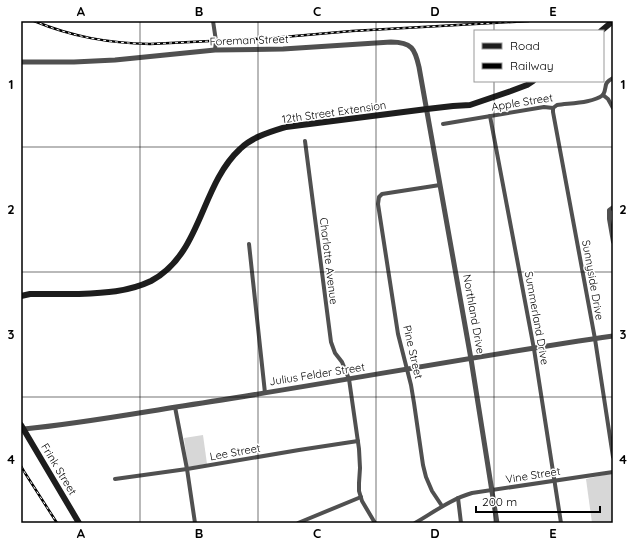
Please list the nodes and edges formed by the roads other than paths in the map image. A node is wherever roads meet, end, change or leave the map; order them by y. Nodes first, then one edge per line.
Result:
1 (213, 21) edge
2 (613, 21) edge
3 (602, 30) edge
4 (216, 50) junction
5 (21, 62) edge
6 (613, 78) edge
7 (532, 82) edge
8 (603, 95) junction
9 (553, 108) junction
10 (613, 108) edge
11 (427, 109) junction
12 (490, 116) junction
13 (443, 124) dead end
14 (305, 141) dead end
15 (440, 185) junction
16 (613, 207) edge
17 (613, 242) edge
18 (249, 244) dead end
19 (21, 296) edge
20 (613, 336) edge
21 (595, 339) junction
22 (534, 349) junction
23 (471, 359) junction
24 (407, 369) junction
25 (349, 379) junction
26 (265, 393) junction
27 (175, 407) junction
28 (22, 427) edge
29 (358, 441) junction
30 (613, 457) edge
31 (187, 469) junction
32 (613, 472) edge
33 (115, 479) dead end
34 (554, 481) junction
35 (492, 490) junction
36 (361, 497) junction
37 (458, 498) junction
38 (442, 506) junction
39 (80, 523) edge
40 (195, 523) edge
41 (298, 523) edge
42 (375, 523) edge
43 (415, 523) edge
44 (462, 523) edge
45 (497, 523) edge
46 (561, 523) edge

1 - 4 street
2 - 3 main road
4 - 5 street, Foreman Street
4 - 11 street, Foreman Street
6 - 8 street
7 - 11 main road, 12th Street Extension
8 - 9 street, Apple Street
8 - 10 street
9 - 12 street, Apple Street
9 - 21 street, Sunnyside Drive
11 - 15 street, Northland Drive
11 - 19 main road, 12th Street Extension
12 - 13 street, Apple Street
12 - 22 street, Summerland Drive
14 - 25 street, Charlotte Avenue
15 - 23 street, Northland Drive
15 - 24 street, Pine Street
16 - 17 street
18 - 26 street
20 - 21 street, Julius Felder Street
21 - 22 street, Julius Felder Street
21 - 30 street, Sunnyside Drive
22 - 23 street, Julius Felder Street
22 - 34 street, Summerland Drive
23 - 24 street, Julius Felder Street
23 - 35 street, Northland Drive
24 - 25 street, Julius Felder Street
24 - 38 street, Pine Street
25 - 26 street, Julius Felder Street
25 - 29 street, Charlotte Avenue
26 - 27 street, Julius Felder Street
27 - 28 street, Julius Felder Street
27 - 31 street
28 - 39 main road, Frink Street
29 - 31 street, Lee Street
29 - 36 street, Charlotte Avenue
31 - 33 street, Lee Street
31 - 40 street
32 - 34 street, Vine Street
34 - 35 street, Vine Street
34 - 46 street, Summerland Drive
35 - 37 street, Vine Street
35 - 45 street, Northland Drive
36 - 41 street
36 - 42 street
37 - 38 street, Vine Street
37 - 44 street
38 - 43 street, Vine Street

